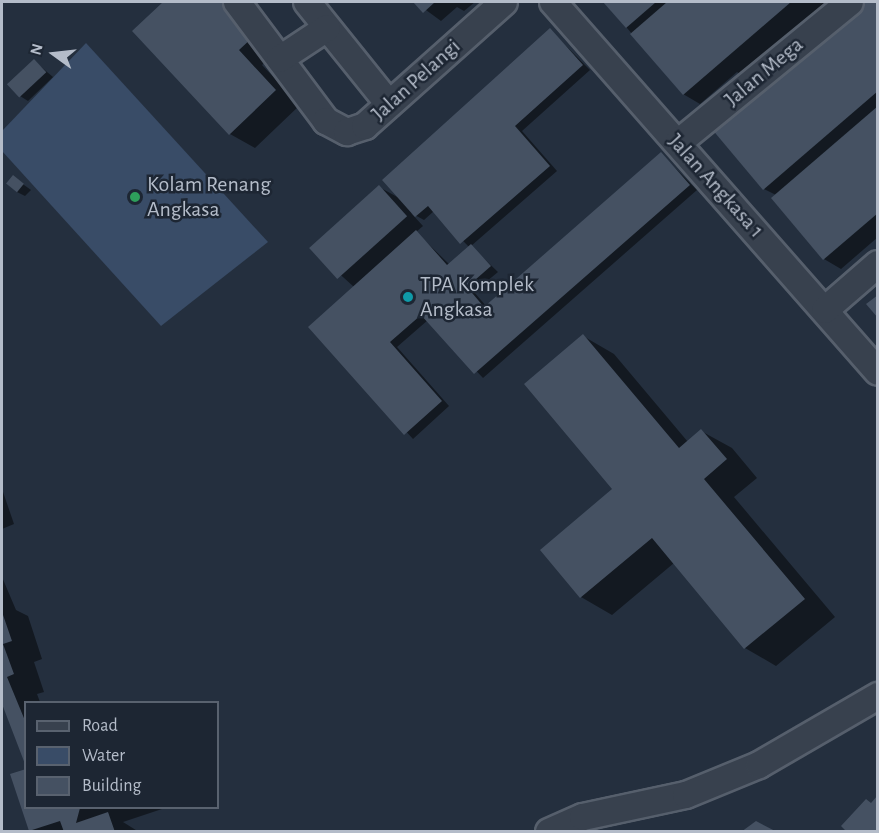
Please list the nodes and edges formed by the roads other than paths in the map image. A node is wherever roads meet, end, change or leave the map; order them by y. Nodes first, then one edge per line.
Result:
1 (237, 2) edge
2 (307, 2) edge
3 (504, 2) edge
4 (553, 2) edge
5 (850, 2) edge
6 (327, 28) junction
7 (280, 59) junction
8 (388, 104) junction
9 (678, 143) junction
10 (878, 264) edge
11 (825, 310) junction
12 (878, 372) edge
13 (878, 696) edge
14 (558, 829) edge

1 - 7 street, Jalan Pelangi
2 - 6 street
3 - 8 street, Jalan Pelangi
4 - 9 street, Jalan Angkasa 1
5 - 9 street, Jalan Mega
6 - 7 street
6 - 8 street
7 - 8 street, Jalan Pelangi
9 - 11 street, Jalan Angkasa 1
10 - 11 street
11 - 12 street, Jalan Angkasa 1
13 - 14 street

